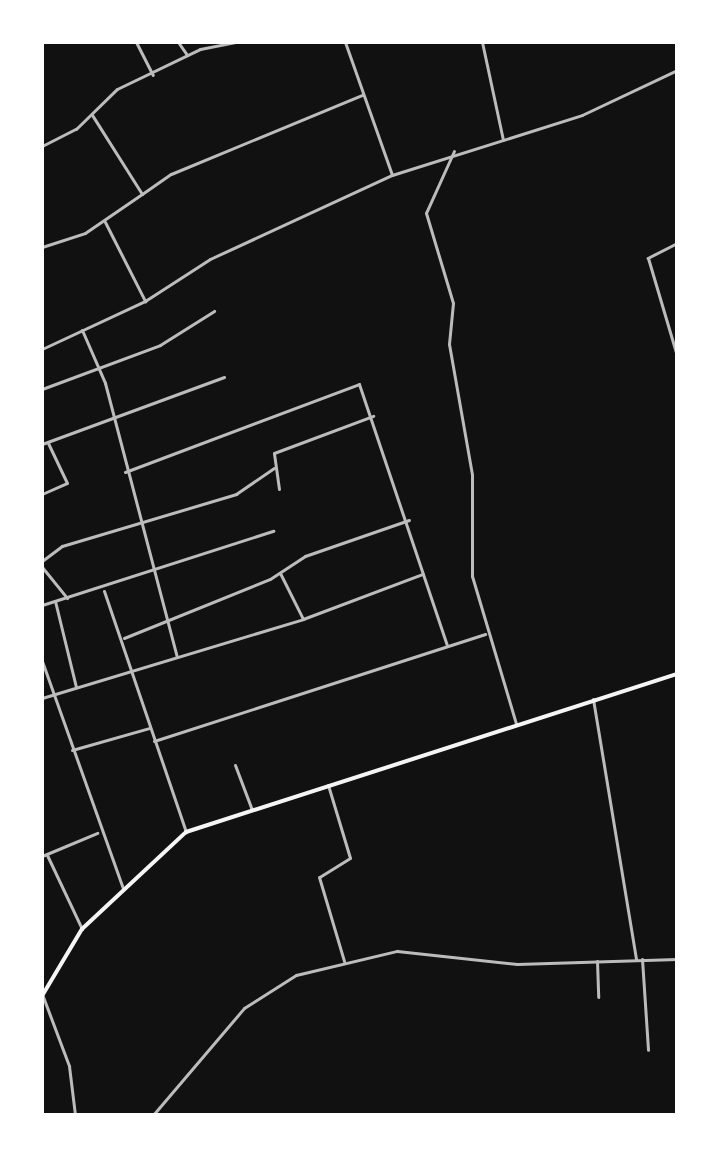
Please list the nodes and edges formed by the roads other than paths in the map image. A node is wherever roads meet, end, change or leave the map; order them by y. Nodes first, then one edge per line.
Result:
1 (136, 42) edge
2 (178, 42) edge
3 (235, 42) edge
4 (345, 42) edge
5 (482, 42) edge
6 (187, 55) junction
7 (677, 70) edge
8 (153, 75) junction
9 (362, 95) junction
10 (92, 115) junction
11 (503, 140) junction
12 (42, 146) edge
13 (454, 151) junction
14 (392, 175) junction
15 (142, 194) junction
16 (105, 222) junction
17 (677, 243) edge
18 (42, 247) edge
19 (145, 301) junction
20 (214, 311) dead end
21 (82, 330) junction
22 (42, 349) edge
23 (677, 356) edge
24 (93, 369) junction
25 (224, 377) dead end
26 (42, 389) edge
27 (373, 416) junction
28 (111, 422) junction
29 (48, 442) junction
30 (42, 444) edge
31 (274, 468) junction
32 (125, 472) junction
33 (279, 489) dead end
34 (42, 494) edge
35 (409, 520) junction
36 (139, 522) junction
37 (273, 531) dead end
38 (42, 564) edge
39 (280, 573) junction
40 (153, 574) junction
41 (423, 574) junction
42 (104, 591) junction
43 (67, 598) junction
44 (55, 601) junction
45 (42, 605) edge
46 (303, 619) junction
47 (167, 625) junction
48 (485, 634) junction
49 (124, 638) junction
50 (447, 646) junction
51 (177, 657) junction
52 (42, 661) edge
53 (133, 670) junction
54 (677, 674) edge
55 (76, 687) junction
56 (53, 694) junction
57 (42, 698) edge
58 (593, 699) junction
59 (516, 724) junction
60 (149, 728) junction
61 (154, 741) junction
62 (72, 750) junction
63 (235, 765) dead end
64 (328, 785) junction
65 (252, 810) junction
66 (99, 832) junction
67 (186, 832) junction
68 (45, 856) edge
69 (123, 888) junction
70 (82, 929) junction
71 (639, 959) junction
72 (677, 959) edge
73 (344, 961) junction
74 (597, 961) junction
75 (42, 995) edge
76 (598, 997) dead end
77 (648, 1050) dead end
78 (75, 1115) edge
79 (153, 1115) edge

1 - 8 street
2 - 6 street
3 - 6 street
4 - 9 street
5 - 11 street
6 - 8 street
7 - 11 street
8 - 10 street
9 - 14 street
9 - 15 street
10 - 12 street
10 - 15 street
11 - 13 street
13 - 14 street
13 - 48 street
14 - 19 street
15 - 16 street
16 - 18 street
16 - 19 street
17 - 23 street
19 - 21 street
20 - 24 street
21 - 22 street
21 - 24 street
24 - 26 street
24 - 28 street
25 - 28 street
27 - 31 street
27 - 32 street
27 - 35 street
28 - 29 street
28 - 32 street
29 - 30 street
29 - 34 street
31 - 33 street
31 - 36 street
32 - 36 street
35 - 39 street
35 - 41 street
36 - 38 street
36 - 40 street
37 - 40 street
38 - 43 street
39 - 46 street
39 - 47 street
40 - 42 street
40 - 47 street
41 - 46 street
41 - 50 street
42 - 43 street
42 - 49 street
43 - 44 street
44 - 45 street
44 - 55 street
46 - 51 street
47 - 49 street
47 - 51 street
48 - 50 street
48 - 59 street
49 - 53 street
50 - 61 street
51 - 53 street
52 - 56 street
53 - 55 street
53 - 60 street
54 - 58 main road
55 - 56 street
56 - 57 street
56 - 62 street
58 - 59 main road
58 - 71 street
59 - 64 main road
60 - 61 street
60 - 62 street
61 - 67 street
62 - 66 street
63 - 65 street
64 - 65 main road
64 - 73 street
65 - 67 main road
66 - 68 street
66 - 69 street
67 - 69 main road
68 - 70 street
69 - 70 main road
70 - 75 main road
71 - 72 street
71 - 74 street
71 - 77 street
73 - 74 street
73 - 79 street
74 - 76 street
75 - 78 street

